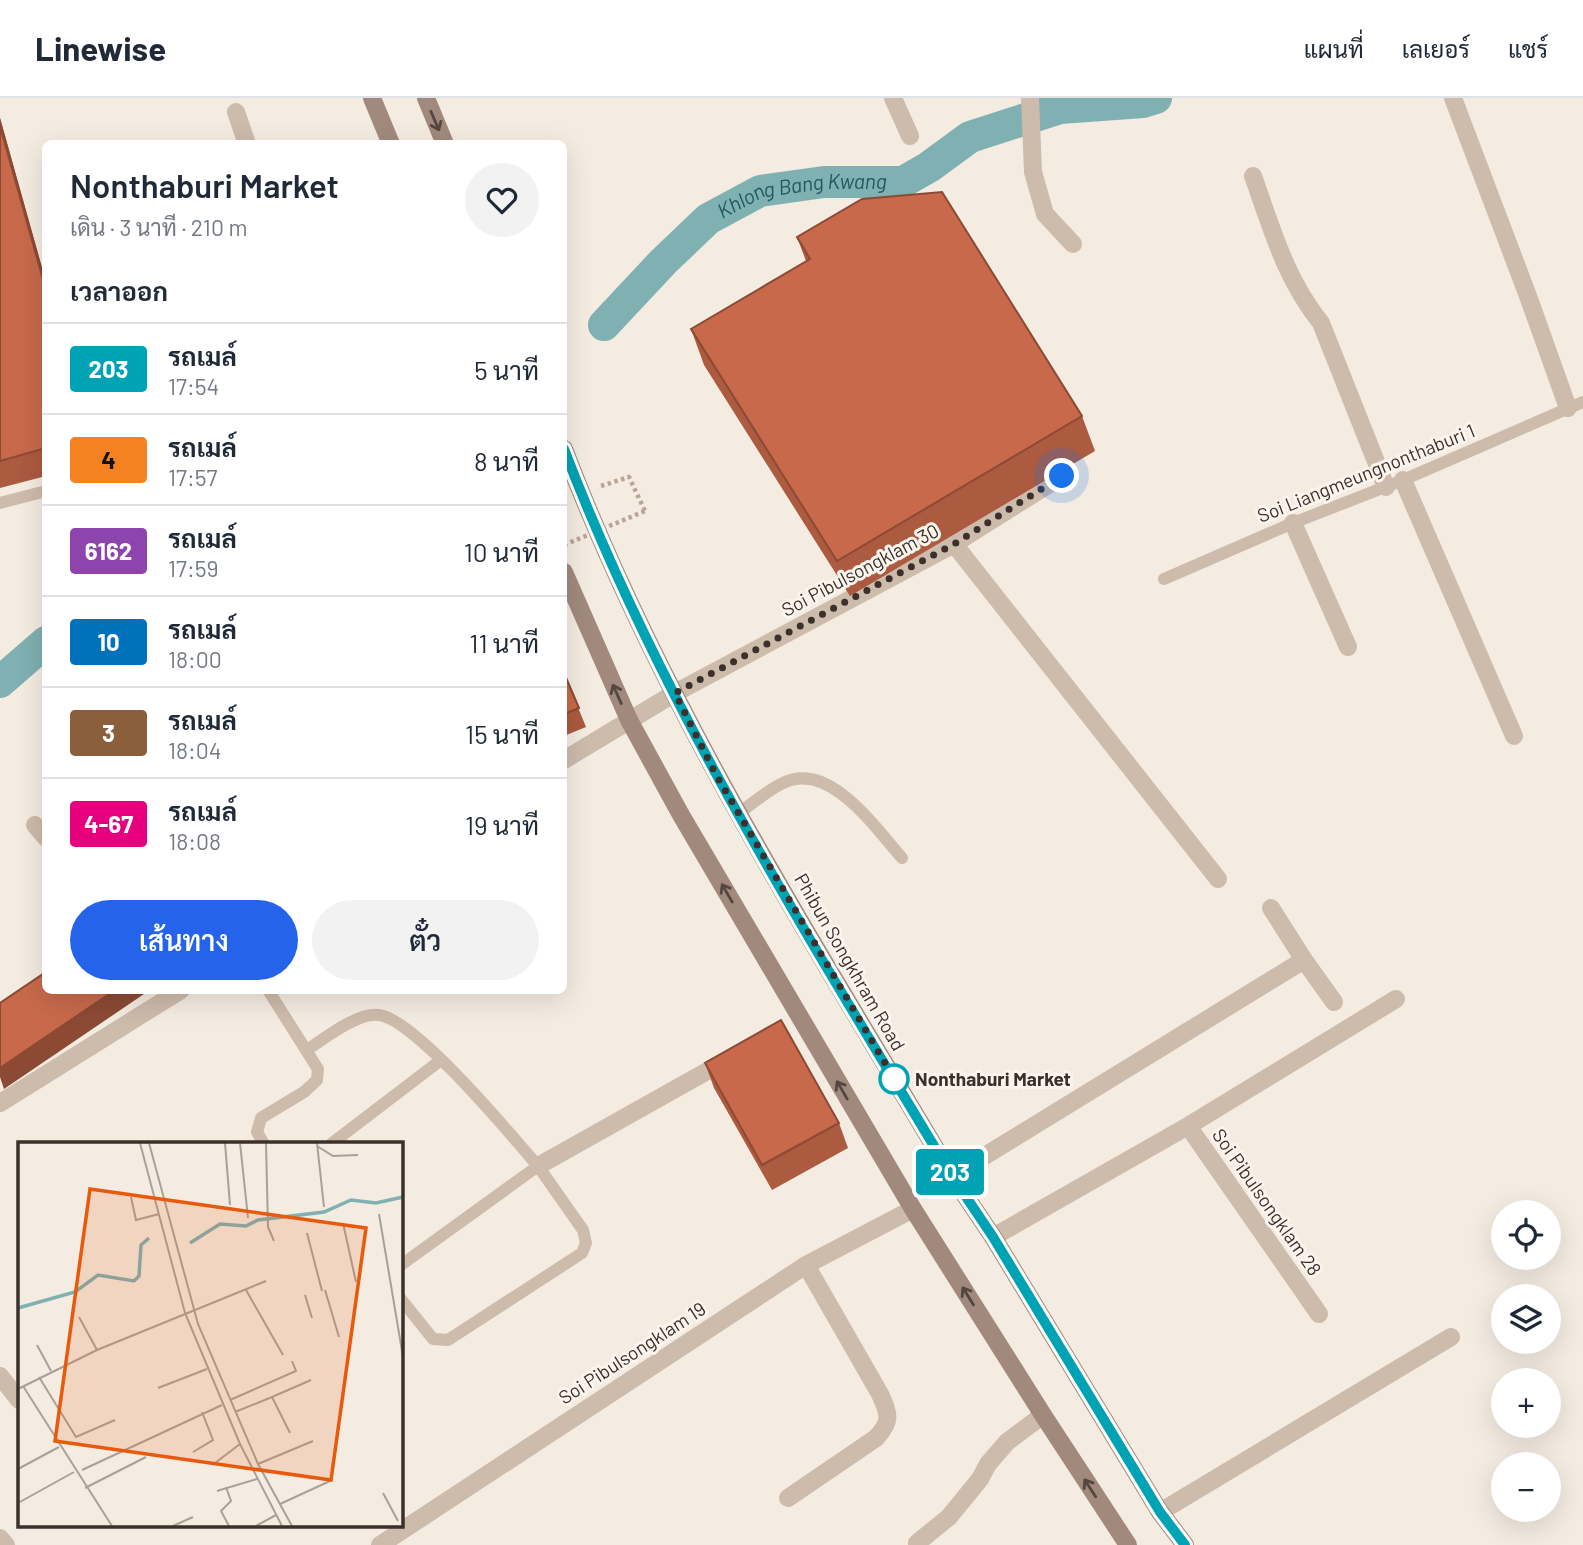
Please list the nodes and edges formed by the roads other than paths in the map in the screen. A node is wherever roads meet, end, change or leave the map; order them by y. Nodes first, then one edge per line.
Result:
1 (372, 98) edge
2 (426, 98) edge
3 (893, 98) edge
4 (1030, 98) edge
5 (1453, 98) edge
6 (236, 113) dead end
7 (909, 136) dead end
8 (246, 140) edge
9 (389, 140) edge
10 (443, 140) edge
11 (1253, 176) dead end
12 (1073, 244) dead end
13 (1575, 405) edge
14 (567, 457) edge
15 (1062, 476) dead end
16 (1403, 480) junction
17 (1386, 487) junction
18 (42, 492) edge
19 (0, 503) edge
20 (1293, 523) junction
21 (954, 544) junction
22 (567, 579) edge
23 (1164, 579) dead end
24 (1348, 647) dead end
25 (675, 693) junction
26 (629, 720) junction
27 (1514, 736) dead end
28 (567, 758) edge
29 (738, 813) junction
30 (902, 858) dead end
31 (1218, 879) dead end
32 (1271, 908) dead end
33 (1304, 960) junction
34 (169, 994) edge
35 (271, 994) edge
36 (1395, 999) dead end
37 (1334, 1002) dead end
38 (307, 1050) junction
39 (740, 1052) edge
40 (441, 1060) junction
41 (0, 1103) edge
42 (1188, 1126) junction
43 (263, 1142) edge
44 (334, 1142) edge
45 (538, 1166) junction
46 (952, 1176) junction
47 (913, 1209) junction
48 (993, 1237) junction
49 (402, 1264) edge
50 (806, 1265) junction
51 (402, 1300) edge
52 (1319, 1314) dead end
53 (1451, 1337) dead end
54 (0, 1376) edge
55 (18, 1399) edge
56 (1042, 1415) junction
57 (788, 1499) dead end
58 (1160, 1512) junction
59 (0, 1538) edge
60 (917, 1543) dead end
61 (6, 1545) edge
62 (380, 1545) edge
63 (1128, 1545) edge
64 (1185, 1545) edge

1 - 9 main road
2 -> 10 main road
3 - 7 street
4 - 12 street
5 - 13 street
6 - 8 street
11 - 17 street
13 - 16 lane, Soi Liangmeungnonthaburi 1
14 - 25 main road, Phibun Songkhram Road
15 - 21 street, Soi Pibulsongklam 30
16 - 17 lane, Soi Liangmeungnonthaburi 1
16 - 27 street
17 - 20 lane, Soi Liangmeungnonthaburi 1
18 - 19 lane
20 - 23 lane, Soi Liangmeungnonthaburi 1
20 - 24 street
21 - 25 street, Soi Pibulsongklam 30
21 - 31 street
26 -> 22 main road
25 - 26 street, Soi Pibulsongklam 30
25 - 29 main road, Phibun Songkhram Road
26 - 28 street, Soi Pibulsongklam 30
47 -> 26 main road
29 - 30 lane
29 - 46 main road, Phibun Songkhram Road
32 - 33 street
33 - 37 street
33 - 46 street
34 - 41 street
35 - 38 lane
36 - 42 street
38 - 40 lane
38 - 43 lane
39 - 45 street
40 - 44 lane
40 - 45 lane
42 - 48 street, Soi Pibulsongklam 28
42 - 52 street, Soi Pibulsongklam 28
45 - 49 lane
45 - 51 lane
46 - 48 main road, Phibun Songkhram Road
47 - 50 street, Soi Pibulsongklam 19
56 -> 47 main road
48 - 58 main road, Phibun Songkhram Road
50 - 57 street
50 - 62 street, Soi Pibulsongklam 19
53 - 58 street
54 - 55 street
56 - 60 street
63 -> 56 main road
58 - 64 main road, Phibun Songkhram Road
59 - 61 street

